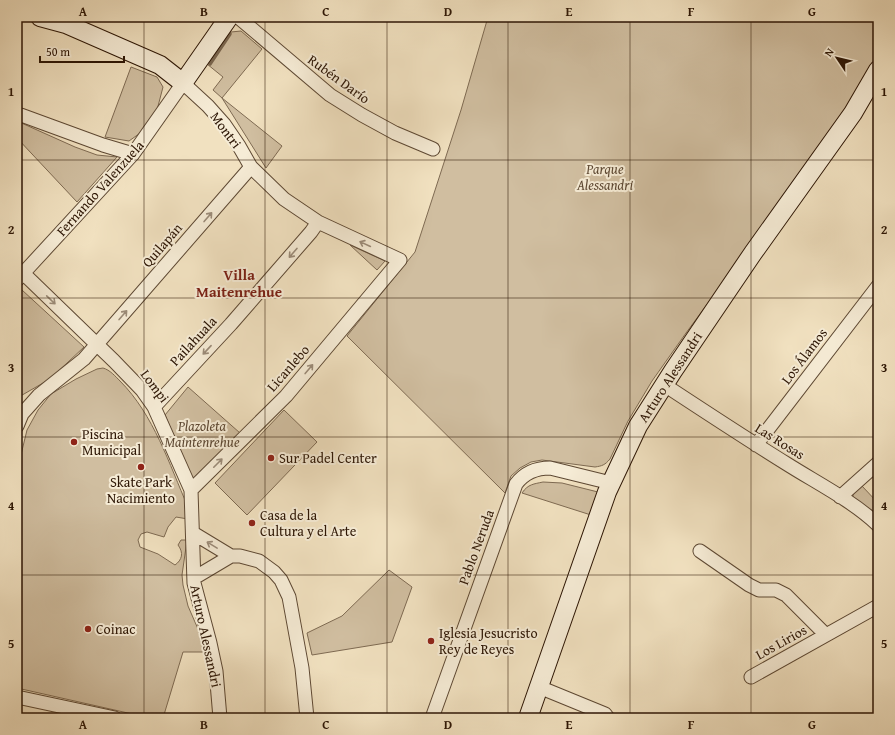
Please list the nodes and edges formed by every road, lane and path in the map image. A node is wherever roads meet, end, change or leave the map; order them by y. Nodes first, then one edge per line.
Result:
1 (40, 17) edge
2 (229, 17) edge
3 (238, 17) edge
4 (205, 52) junction
5 (160, 65) junction
6 (878, 70) edge
7 (183, 83) junction
8 (17, 115) edge
9 (433, 149) dead end
10 (133, 154) junction
11 (251, 167) junction
12 (318, 222) junction
13 (400, 260) joint
14 (20, 277) edge
15 (878, 286) edge
16 (873, 302) edge
17 (97, 344) junction
18 (663, 384) junction
19 (154, 407) junction
20 (17, 426) edge
21 (756, 445) junction
22 (878, 463) edge
23 (611, 483) junction
24 (191, 490) junction
25 (840, 497) junction
26 (878, 525) edge
27 (193, 533) junction
28 (700, 551) dead end
29 (231, 556) junction
30 (194, 578) junction
31 (878, 606) edge
32 (826, 635) junction
33 (751, 677) dead end
34 (539, 687) junction
35 (17, 697) edge
36 (115, 718) edge
37 (220, 718) edge
38 (307, 718) edge
39 (432, 718) edge
40 (528, 718) edge
41 (608, 718) edge

1 - 5 street, Montri
2 - 4 street, Fernando Valenzuela
3 - 9 street, Rubén Darío
4 - 5 street, Fernando Valenzuela
4 - 7 street, Fernando Valenzuela
5 - 7 street, Montri
6 - 18 street, Arturo Alessandri
7 - 10 street, Fernando Valenzuela
7 - 11 street, Montri
8 - 10 street
10 - 14 street, Fernando Valenzuela
11 - 12 street, Montri
17 -> 11 street, Quilapán
13 -> 12 street, Montri
12 -> 19 street, Pailahuala
24 -> 13 street, Licanlebo
14 -> 17 street, Lompi
15 - 16 street, Los Álamos
16 - 21 street, Los Álamos
17 - 19 street, Lompi
17 - 20 street, Quilapán
18 - 21 street, Las Rosas
18 - 23 street, Arturo Alessandri
19 - 24 street, Lompi
21 - 25 street, Las Rosas
22 - 25 street
23 - 34 street, Arturo Alessandri
23 - 39 street, Pablo Neruda
24 - 27 street, Lompi
25 - 26 street, Las Rosas
29 -> 27 street
27 - 30 street, Lompi
28 - 32 street, Los Lirios
29 - 30 street
29 - 38 street
30 - 37 street, Arturo Alessandri
31 - 32 street, Los Lirios
32 - 33 street, Los Lirios
34 - 40 street, Arturo Alessandri
34 - 41 street
35 - 36 street

